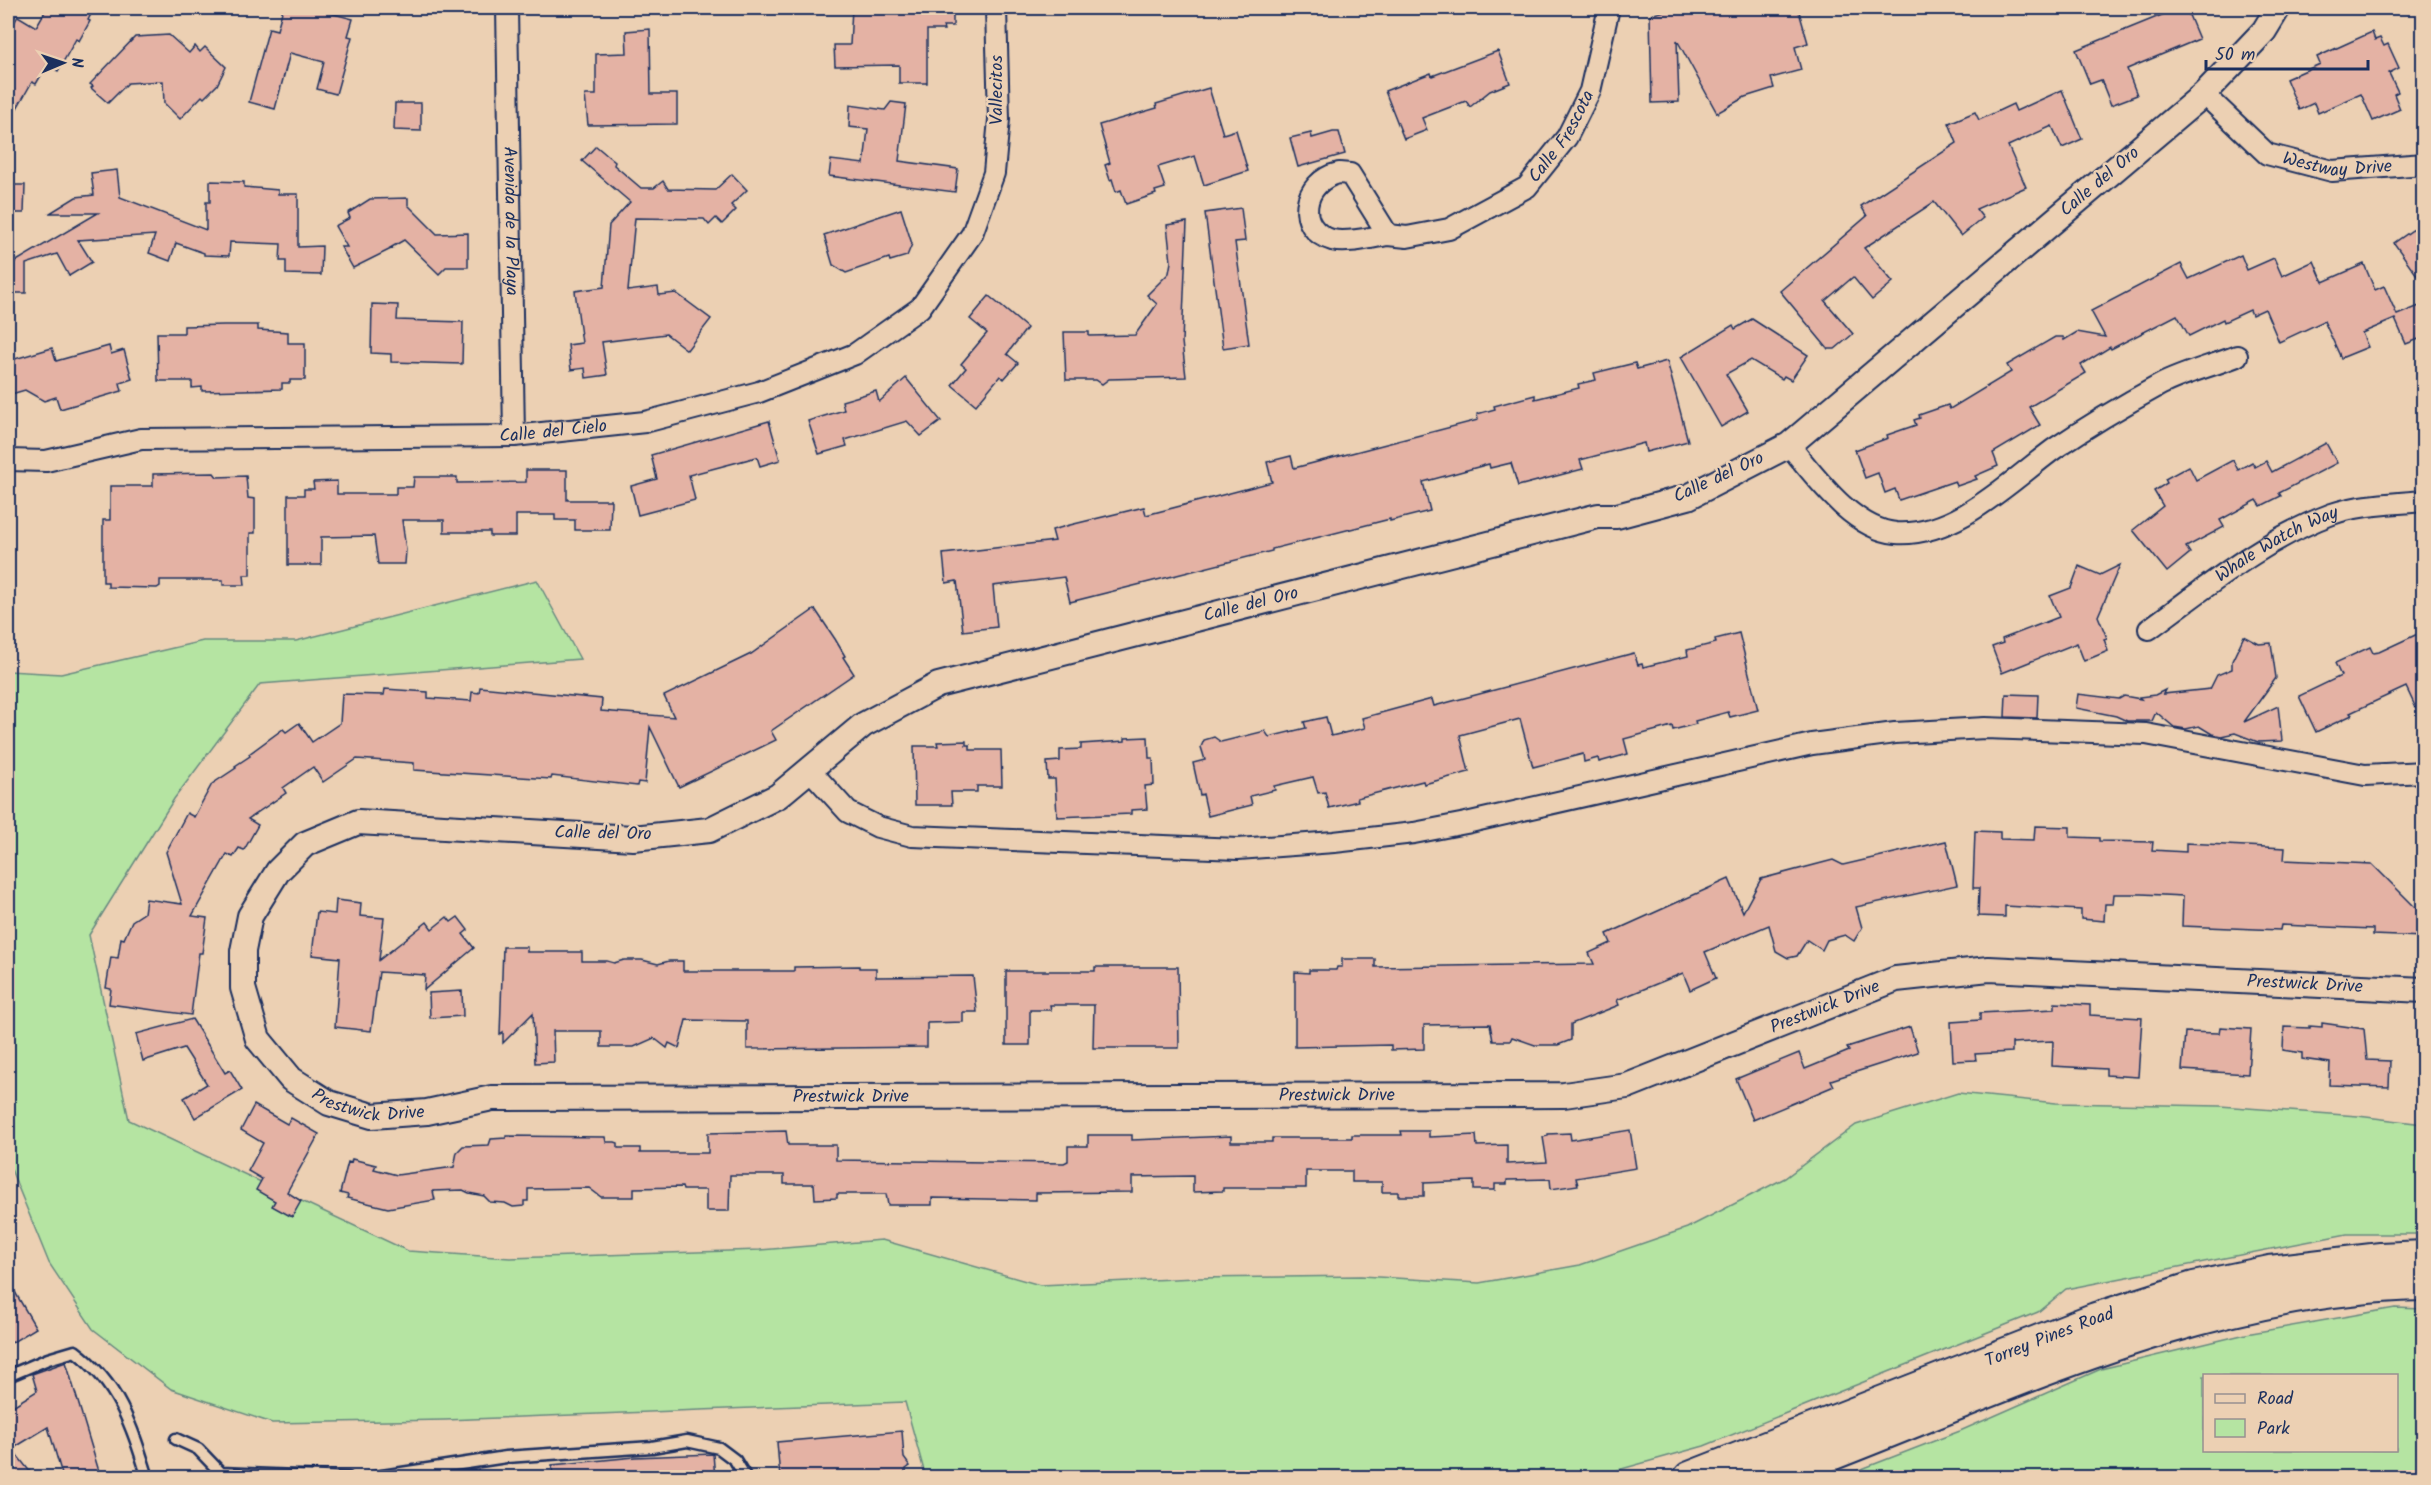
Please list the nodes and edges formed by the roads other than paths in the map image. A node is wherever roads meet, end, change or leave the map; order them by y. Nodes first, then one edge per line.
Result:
1 (507, 8) edge
2 (996, 8) edge
3 (1609, 8) edge
4 (2278, 8) edge
5 (2204, 94) junction
6 (2424, 164) edge
7 (994, 173) joint
8 (1388, 235) dead end
9 (2237, 356) dead end
10 (513, 436) junction
11 (1789, 445) junction
12 (8, 460) edge
13 (2424, 501) edge
14 (2149, 629) dead end
15 (809, 769) junction
16 (2424, 772) edge
17 (2424, 990) edge
18 (258, 1039) joint
19 (2424, 1257) edge
20 (2424, 1284) edge
21 (8, 1376) edge
22 (176, 1439) dead end
23 (216, 1475) edge
24 (148, 1478) edge
25 (348, 1478) edge
26 (369, 1478) edge
27 (746, 1478) edge
28 (1690, 1478) edge
29 (1768, 1478) edge

1 - 10 street, Avenida de la Playa
2 - 7 street, Vallecitos
3 - 8 street, Calle Frescota
4 - 5 street, Calle del Oro
5 - 6 street, Westway Drive
5 - 11 street, Calle del Oro
7 - 10 street, Calle del Cielo
9 - 11 street
10 - 12 street, Calle del Cielo
11 - 15 street, Calle del Oro
13 - 14 street, Whale Watch Way
15 - 16 street
15 - 18 street, Calle del Oro
17 - 18 street, Prestwick Drive
19 - 28 main road, Torrey Pines Road
20 - 29 main road, Torrey Pines Road
21 - 24 lane
22 - 23 lane
23 - 25 lane
26 - 27 lane

